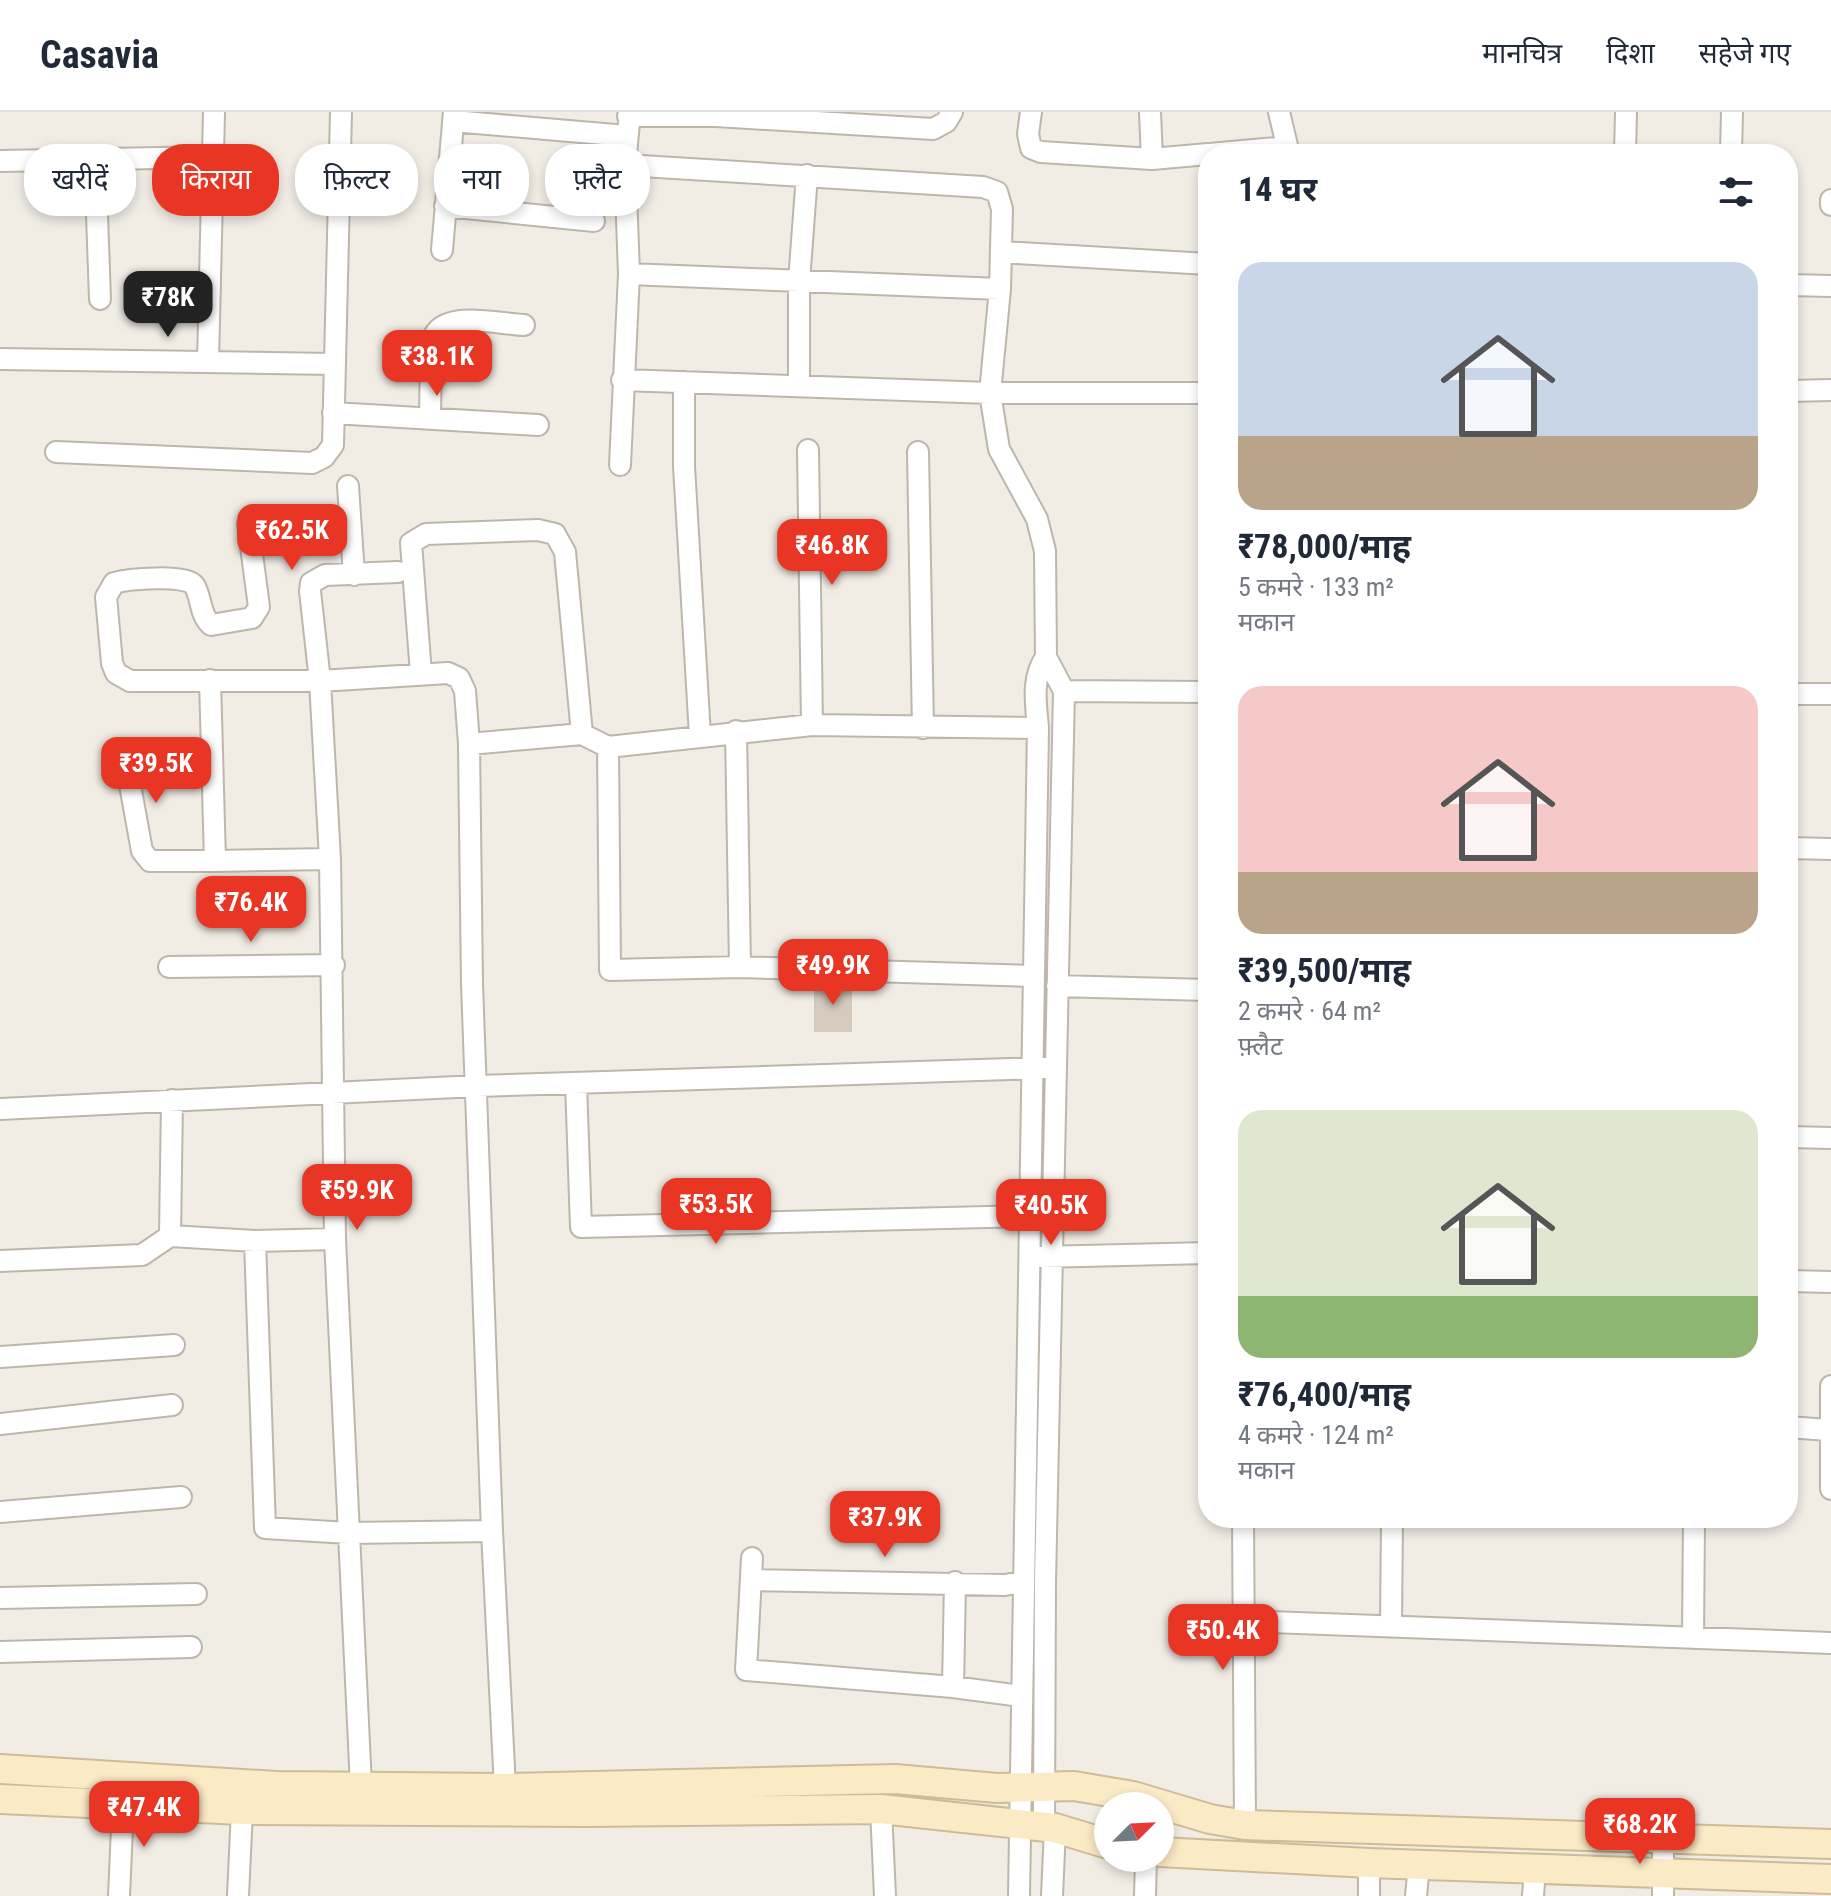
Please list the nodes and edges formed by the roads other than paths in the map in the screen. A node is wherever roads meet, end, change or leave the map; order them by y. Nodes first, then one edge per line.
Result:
1 (214, 112) edge
2 (341, 112) edge
3 (952, 112) edge
4 (1031, 112) edge
5 (1150, 112) edge
6 (1279, 112) edge
7 (1626, 112) edge
8 (1732, 112) edge
9 (454, 117) edge
10 (628, 122) edge
11 (213, 144) edge
12 (451, 144) edge
13 (626, 144) edge
14 (1287, 144) edge
15 (1625, 144) edge
16 (1731, 144) edge
17 (1198, 155) edge
18 (1152, 159) junction
19 (24, 160) edge
20 (0, 161) edge
21 (650, 166) edge
22 (807, 175) junction
23 (529, 214) edge
24 (97, 216) edge
25 (212, 216) edge
26 (444, 216) edge
27 (627, 216) edge
28 (594, 221) dead end
29 (442, 250) dead end
30 (1001, 252) junction
31 (1198, 263) edge
32 (629, 274) junction
33 (799, 281) junction
34 (1798, 285) edge
35 (1831, 286) edge
36 (1000, 289) junction
37 (100, 299) dead end
38 (524, 325) dead end
39 (0, 359) edge
40 (208, 362) junction
41 (334, 364) junction
42 (622, 380) junction
43 (684, 382) junction
44 (799, 386) junction
45 (1831, 390) edge
46 (1798, 391) edge
47 (990, 393) junction
48 (1198, 393) edge
49 (333, 413) junction
50 (430, 419) junction
51 (538, 425) dead end
52 (808, 450) dead end
53 (56, 452) dead end
54 (918, 452) dead end
55 (620, 465) dead end
56 (348, 486) dead end
57 (248, 524) dead end
58 (398, 572) dead end
59 (354, 575) junction
60 (1046, 657) junction
61 (421, 674) junction
62 (210, 680) junction
63 (320, 681) junction
64 (1064, 691) junction
65 (1198, 692) edge
66 (1798, 694) edge
67 (1831, 694) edge
68 (812, 725) junction
69 (923, 728) junction
70 (1038, 728) junction
71 (736, 731) junction
72 (582, 734) junction
73 (700, 736) junction
74 (469, 744) junction
75 (608, 747) junction
76 (211, 751) junction
77 (1798, 848) edge
78 (1831, 849) edge
79 (330, 859) junction
80 (215, 861) junction
81 (334, 965) junction
82 (169, 967) dead end
83 (740, 967) junction
84 (1034, 976) junction
85 (1057, 986) junction
86 (1198, 990) edge
87 (1031, 1067) junction
88 (1057, 1069) junction
89 (576, 1083) junction
90 (477, 1086) junction
91 (335, 1093) junction
92 (172, 1100) junction
93 (0, 1109) edge
94 (1798, 1137) edge
95 (1831, 1138) edge
96 (1030, 1216) junction
97 (170, 1236) junction
98 (335, 1239) junction
99 (255, 1241) junction
100 (1198, 1253) edge
101 (1054, 1257) junction
102 (1029, 1258) junction
103 (0, 1261) edge
104 (1798, 1281) edge
105 (1831, 1282) edge
106 (174, 1345) dead end
107 (0, 1357) edge
108 (1831, 1386) edge
109 (172, 1405) dead end
110 (0, 1424) edge
111 (1798, 1428) edge
112 (1828, 1430) junction
113 (1831, 1489) edge
114 (181, 1497) dead end
115 (0, 1512) edge
116 (1243, 1528) edge
117 (1392, 1528) edge
118 (1694, 1528) edge
119 (492, 1531) junction
120 (349, 1533) junction
121 (752, 1558) dead end
122 (751, 1580) junction
123 (955, 1582) junction
124 (1022, 1582) junction
125 (196, 1594) dead end
126 (0, 1598) edge
127 (1245, 1621) junction
128 (1391, 1627) junction
129 (1693, 1638) junction
130 (1831, 1643) edge
131 (191, 1647) dead end
132 (0, 1652) edge
133 (953, 1687) junction
134 (1021, 1696) junction
135 (0, 1769) edge
136 (361, 1786) junction
137 (1034, 1787) junction
138 (505, 1788) junction
139 (0, 1799) edge
140 (123, 1805) junction
141 (881, 1809) junction
142 (242, 1810) junction
143 (1245, 1825) junction
144 (1040, 1827) junction
145 (1663, 1838) junction
146 (1094, 1840) edge
147 (1831, 1844) edge
148 (1174, 1853) edge
149 (1369, 1863) junction
150 (1419, 1865) junction
151 (1146, 1872) edge
152 (1831, 1879) edge
153 (1534, 1882) edge
154 (1662, 1884) edge
155 (119, 1896) edge
156 (238, 1896) edge
157 (885, 1896) edge
158 (1019, 1896) edge
159 (1052, 1896) edge
160 (1145, 1896) edge
161 (1369, 1896) edge
162 (1416, 1896) edge

1 - 11 street
2 - 41 street
3 - 10 street
4 - 18 street
5 - 18 street
6 - 14 street
7 - 15 street
8 - 16 street
9 - 10 street
9 - 12 street
10 - 13 street
17 - 18 street
19 - 20 street
21 - 22 street
22 - 30 street
22 - 33 street
23 - 28 street
24 - 37 street
25 - 40 street
26 - 29 street
27 - 32 street
30 - 31 street
30 - 36 street
32 - 33 street
32 - 42 street
33 - 36 street
33 - 44 street
34 - 35 street
36 - 47 street
38 - 50 street
39 - 40 street
40 - 41 street
41 - 49 street
42 - 43 street
42 - 55 street
43 - 44 street
43 - 73 street
44 - 47 street
45 - 46 street
47 - 48 street
47 - 60 street
49 - 50 street
49 - 53 street
50 - 51 street
52 - 68 street
54 - 69 street
56 - 59 street
57 - 62 street
58 - 59 street
59 - 63 street
60 - 64 street
60 - 70 street
61 - 63 street
61 - 72 street
61 - 74 street
62 - 63 street
62 - 76 street
63 - 79 street
64 - 65 street
64 - 85 street
66 - 67 street
68 - 69 street
68 - 71 street
69 - 70 street
70 - 84 street
71 - 73 street
71 - 83 street
72 - 74 street
72 - 75 street
73 - 75 street
74 - 90 street
75 - 83 street
76 - 80 street
76 - 80 street
77 - 78 street
79 - 80 street
79 - 81 street
81 - 82 street
81 - 91 street
83 - 84 street
84 - 87 street
85 - 86 street
85 - 88 street
87 - 88 street
87 - 89 street
87 - 96 street
88 - 101 street
89 - 90 street
89 - 96 street
90 - 91 street
90 - 119 street
91 - 92 street
91 - 98 street
92 - 93 street
92 - 97 street
94 - 95 street
96 - 102 street
97 - 99 street
97 - 103 street
98 - 99 street
98 - 120 street
99 - 120 street
100 - 101 street
101 - 102 street
101 - 137 street
102 - 124 street
104 - 105 street
106 - 107 street
108 - 112 street
109 - 110 street
111 - 112 street
112 - 113 street
114 - 115 street
116 - 127 street
117 - 128 street
118 - 129 street
119 - 120 street
119 - 138 street
120 - 136 street
121 - 122 street
122 - 123 street
122 - 133 street
123 - 124 street
123 - 133 street
124 - 134 street
125 - 126 street
127 - 128 street
127 - 143 street
128 - 129 street
129 - 130 street
131 - 132 street
133 - 134 street
134 - 137 street
135 - 136 street
136 - 138 street
137 - 138 street
137 - 143 street
137 - 144 street
139 - 140 street
140 - 142 street
140 - 155 street
141 - 142 street
141 - 144 street
141 - 157 street
142 - 156 street
143 - 145 street
144 - 146 street
144 - 158 street
144 - 159 street
145 - 147 street
145 - 154 street
148 - 149 street
149 - 150 street
149 - 161 street
150 - 153 street
150 - 162 street
151 - 160 street
152 - 154 street
153 - 154 street

